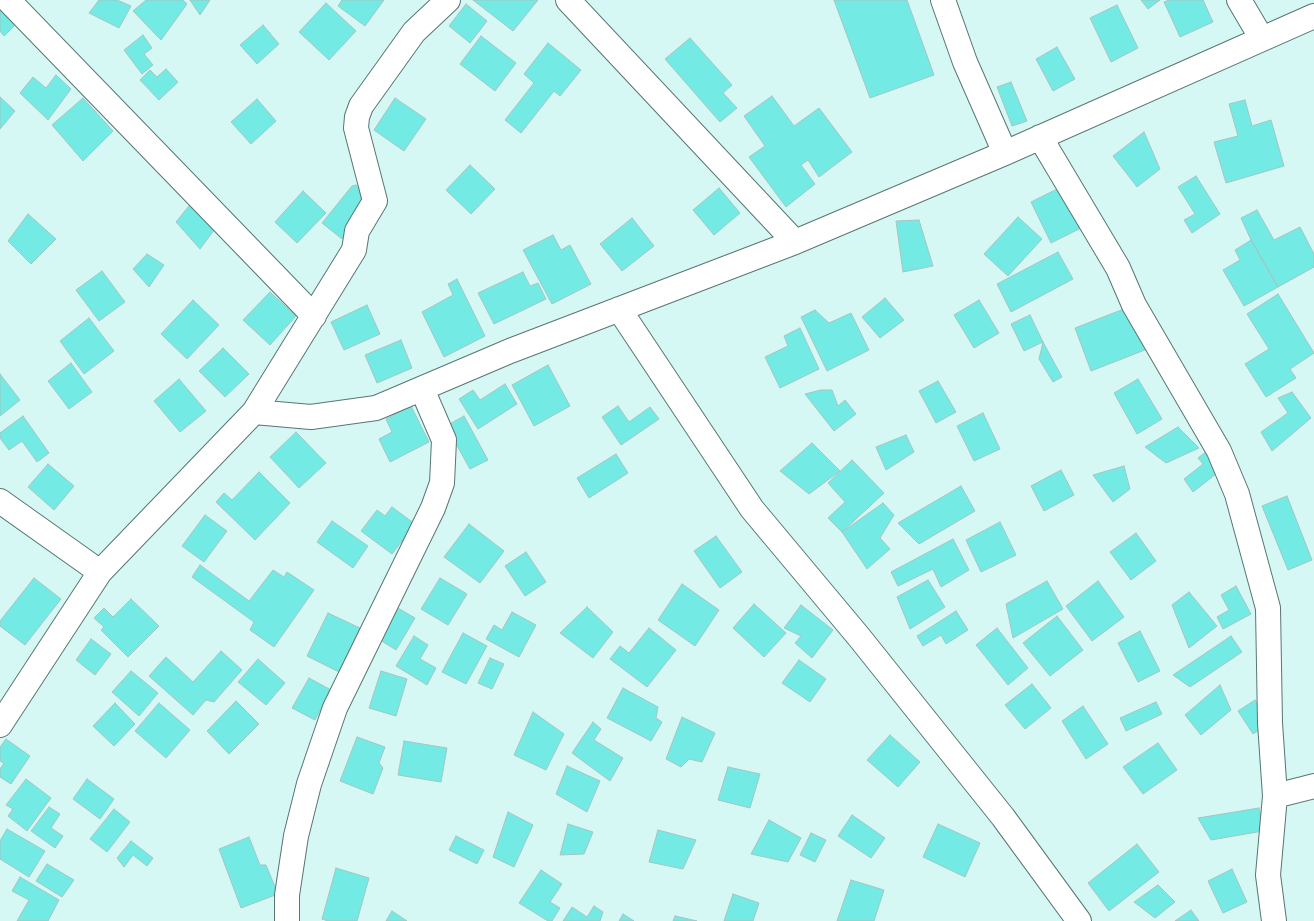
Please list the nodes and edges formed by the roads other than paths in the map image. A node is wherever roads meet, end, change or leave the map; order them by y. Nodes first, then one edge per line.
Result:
1 (8, 0) edge
2 (448, 0) edge
3 (568, 0) edge
4 (943, 0) edge
5 (1239, 0) edge
6 (1314, 16) edge
7 (1262, 39) junction
8 (1040, 137) junction
9 (1005, 153) junction
10 (795, 242) junction
11 (620, 309) junction
12 (314, 316) junction
13 (422, 389) junction
14 (254, 412) junction
15 (0, 501) edge
16 (100, 572) junction
17 (0, 725) edge
18 (1314, 786) edge
19 (1275, 796) junction
20 (287, 921) edge
21 (1078, 921) edge
22 (1274, 921) edge

1 - 12 street
2 - 12 street
3 - 10 street
4 - 9 street
5 - 7 street
6 - 7 street
7 - 8 street
8 - 9 street
8 - 19 street
9 - 10 street
10 - 11 street
11 - 13 street
11 - 21 street
12 - 14 street
13 - 14 street
13 - 20 street
14 - 16 street
15 - 16 street
16 - 17 street
18 - 19 street
19 - 22 street

